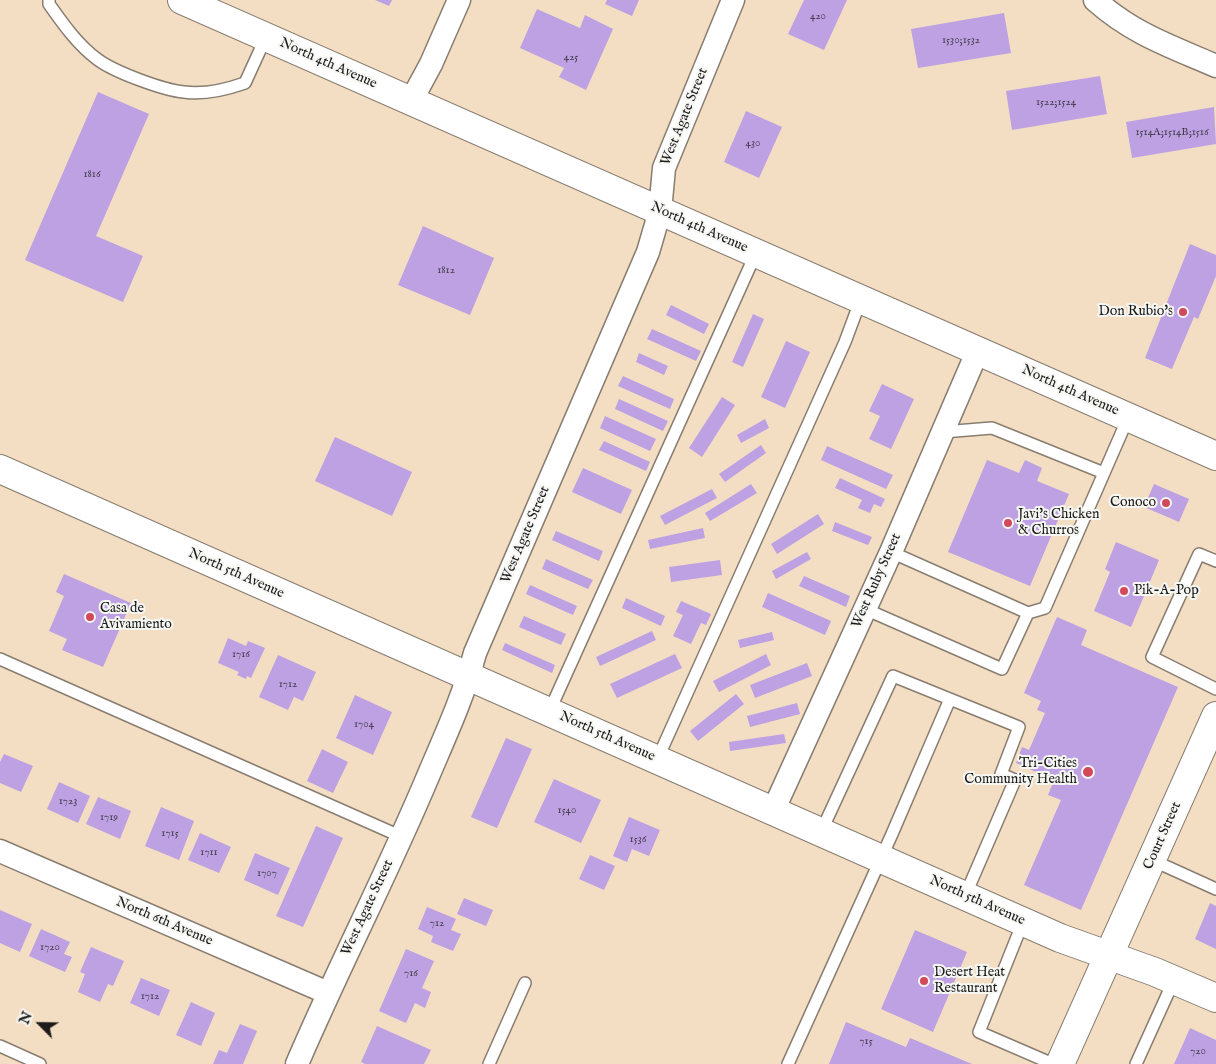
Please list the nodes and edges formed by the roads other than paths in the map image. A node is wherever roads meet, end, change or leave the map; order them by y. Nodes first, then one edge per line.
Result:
1 (49, 0) edge
2 (182, 0) edge
3 (459, 0) edge
4 (733, 0) edge
5 (1095, 0) edge
6 (266, 37) junction
7 (1216, 66) edge
8 (411, 101) junction
9 (660, 211) junction
10 (756, 253) junction
11 (861, 299) junction
12 (978, 350) junction
13 (1129, 417) junction
14 (943, 432) junction
15 (1216, 456) edge
16 (0, 469) edge
17 (1104, 473) junction
18 (891, 552) junction
19 (1216, 561) edge
20 (865, 609) junction
21 (1028, 613) junction
22 (0, 659) edge
23 (469, 676) junction
24 (1216, 690) edge
25 (950, 699) junction
26 (549, 712) junction
27 (1213, 732) edge
28 (657, 760) junction
29 (773, 811) junction
30 (821, 832) junction
31 (402, 838) junction
32 (0, 851) edge
33 (880, 858) junction
34 (1152, 860) junction
35 (1216, 889) edge
36 (965, 896) junction
37 (1023, 922) junction
38 (1108, 955) junction
39 (1174, 980) junction
40 (525, 984) dead end
41 (328, 993) junction
42 (1216, 998) edge
43 (0, 1046) edge
44 (40, 1064) edge
45 (298, 1064) edge
46 (489, 1064) edge
47 (788, 1064) edge
48 (1053, 1064) edge
49 (1060, 1064) edge
50 (1136, 1064) edge

1 - 6 lane
2 - 6 main road, North 4th Avenue
3 - 8 street
4 - 9 street, West Agate Street
5 - 7 street
6 - 8 main road, North 4th Avenue
8 - 9 main road, North 4th Avenue
9 - 10 main road, North 4th Avenue
9 - 23 street, West Agate Street
10 - 11 main road, North 4th Avenue
10 - 26 lane
11 - 12 main road, North 4th Avenue
11 - 28 lane
12 - 13 main road, North 4th Avenue
12 - 14 street, West Ruby Street
13 - 15 main road, North 4th Avenue
13 - 17 lane
14 - 17 lane
14 - 18 street, West Ruby Street
16 - 23 main road, North 5th Avenue
17 - 21 lane
18 - 20 street, West Ruby Street
18 - 21 lane
19 - 24 lane
20 - 21 lane
20 - 29 street, West Ruby Street
22 - 31 lane
23 - 26 main road, North 5th Avenue
23 - 31 street, West Agate Street
25 - 30 lane
25 - 33 lane
25 - 36 lane
26 - 28 main road, North 5th Avenue
27 - 34 main road, Court Street
28 - 29 main road, North 5th Avenue
29 - 30 main road, North 5th Avenue
30 - 33 main road, North 5th Avenue
31 - 41 street, West Agate Street
32 - 41 street, North 6th Avenue
33 - 36 main road, North 5th Avenue
33 - 47 lane
34 - 35 lane
34 - 38 main road, Court Street
36 - 37 main road, North 5th Avenue
37 - 38 main road, North 5th Avenue
37 - 48 lane
38 - 39 main road, North 5th Avenue
38 - 49 main road, Court Street
39 - 42 main road, North 5th Avenue
39 - 50 lane
40 - 46 lane
41 - 45 street, West Agate Street
43 - 44 lane

